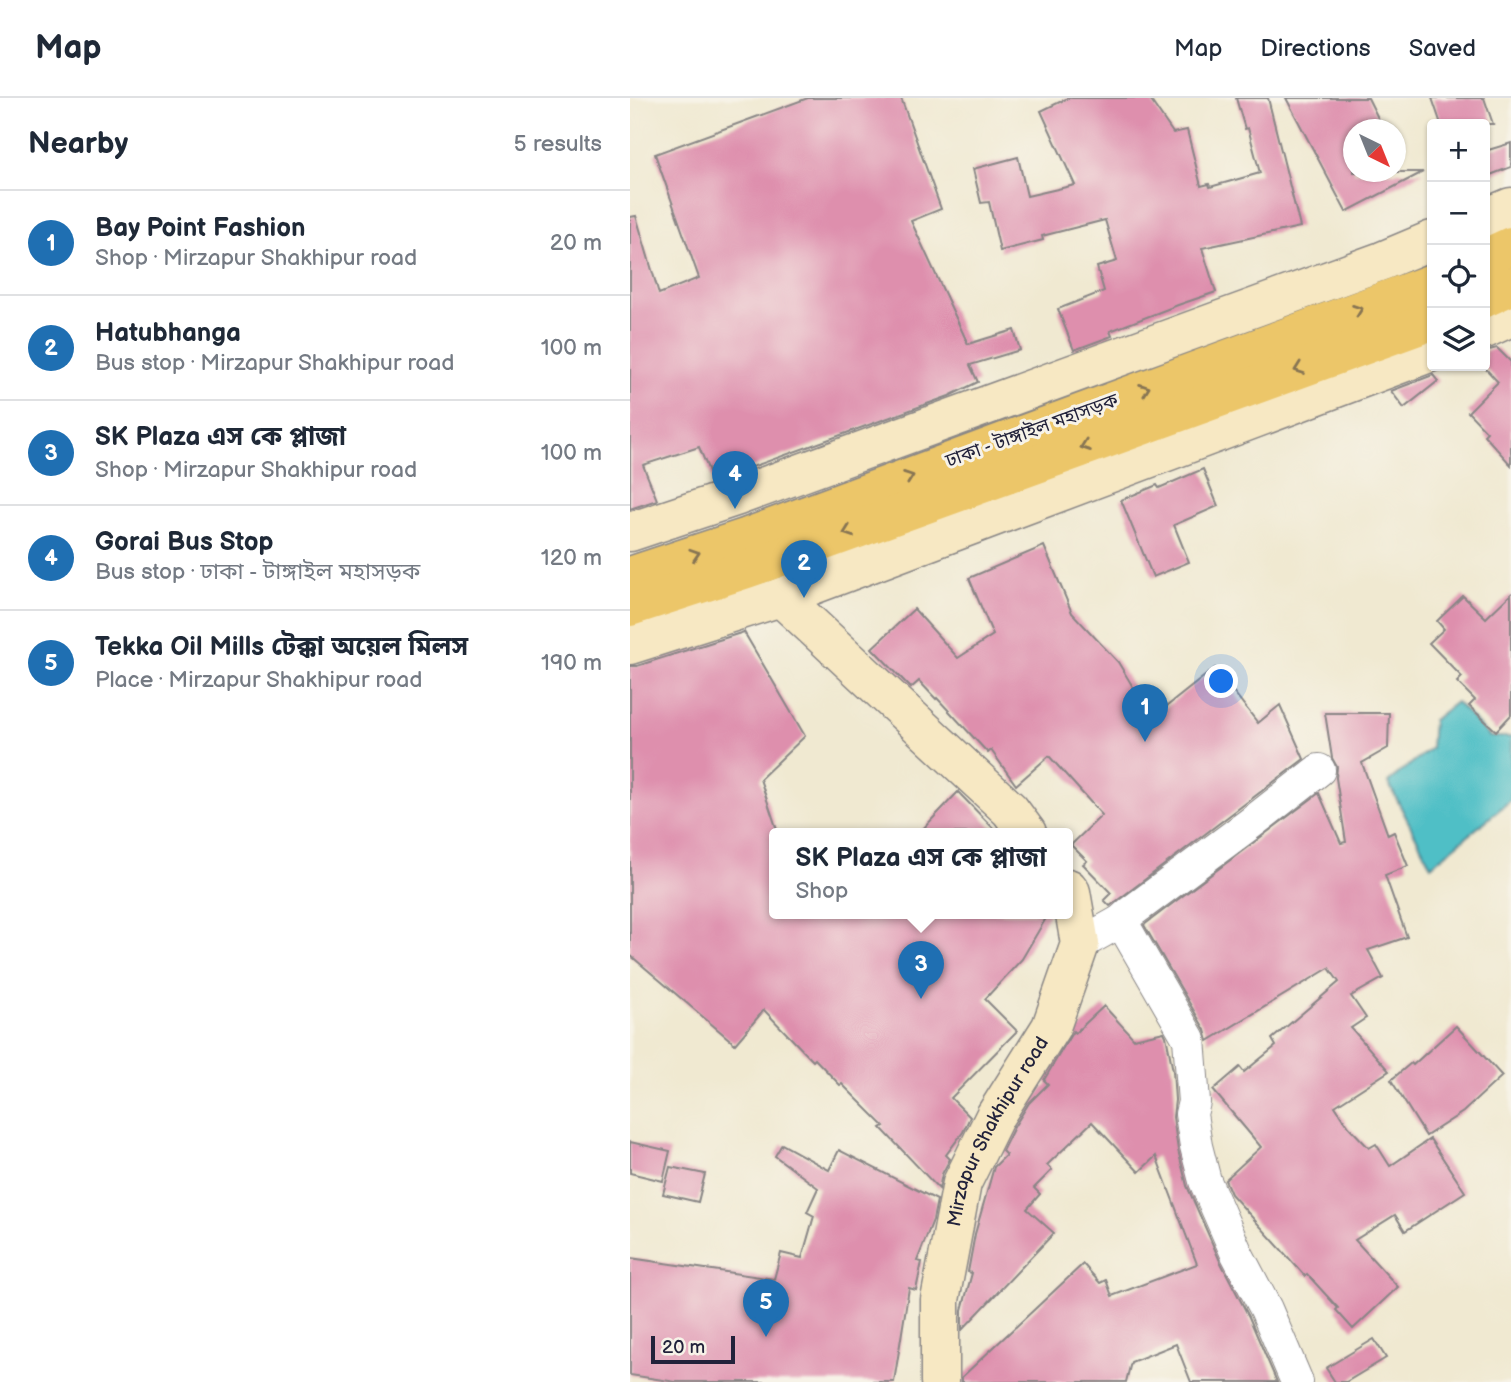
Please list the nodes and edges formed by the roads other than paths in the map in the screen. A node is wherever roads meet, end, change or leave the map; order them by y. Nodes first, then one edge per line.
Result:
1 (1511, 206) edge
2 (1490, 216) edge
3 (1427, 242) edge
4 (1511, 246) edge
5 (1490, 256) edge
6 (1427, 284) edge
7 (1511, 286) edge
8 (1490, 296) edge
9 (1511, 317) edge
10 (1427, 323) edge
11 (1490, 327) edge
12 (1427, 354) edge
13 (630, 532) edge
14 (630, 576) edge
15 (781, 597) junction
16 (630, 607) edge
17 (630, 645) edge
18 (1319, 770) dead end
19 (1023, 828) edge
20 (1073, 904) edge
21 (1121, 921) junction
22 (1080, 944) junction
23 (940, 1382) edge
24 (1297, 1382) edge

1 - 2 main road
3 - 13 main road
4 - 5 highway
14 -> 6 highway, ঢাকা - টাঙ্গাইল মহাসড়ক
7 - 8 highway
9 - 11 main road
10 -> 16 highway, ঢাকা - টাঙ্গাইল মহাসড়ক
12 - 15 main road
15 - 17 main road
15 - 19 main road
18 - 21 street
20 - 22 main road, Mirzapur Shakhipur road
21 - 22 street
21 - 24 street
22 - 23 main road, Mirzapur Shakhipur road

